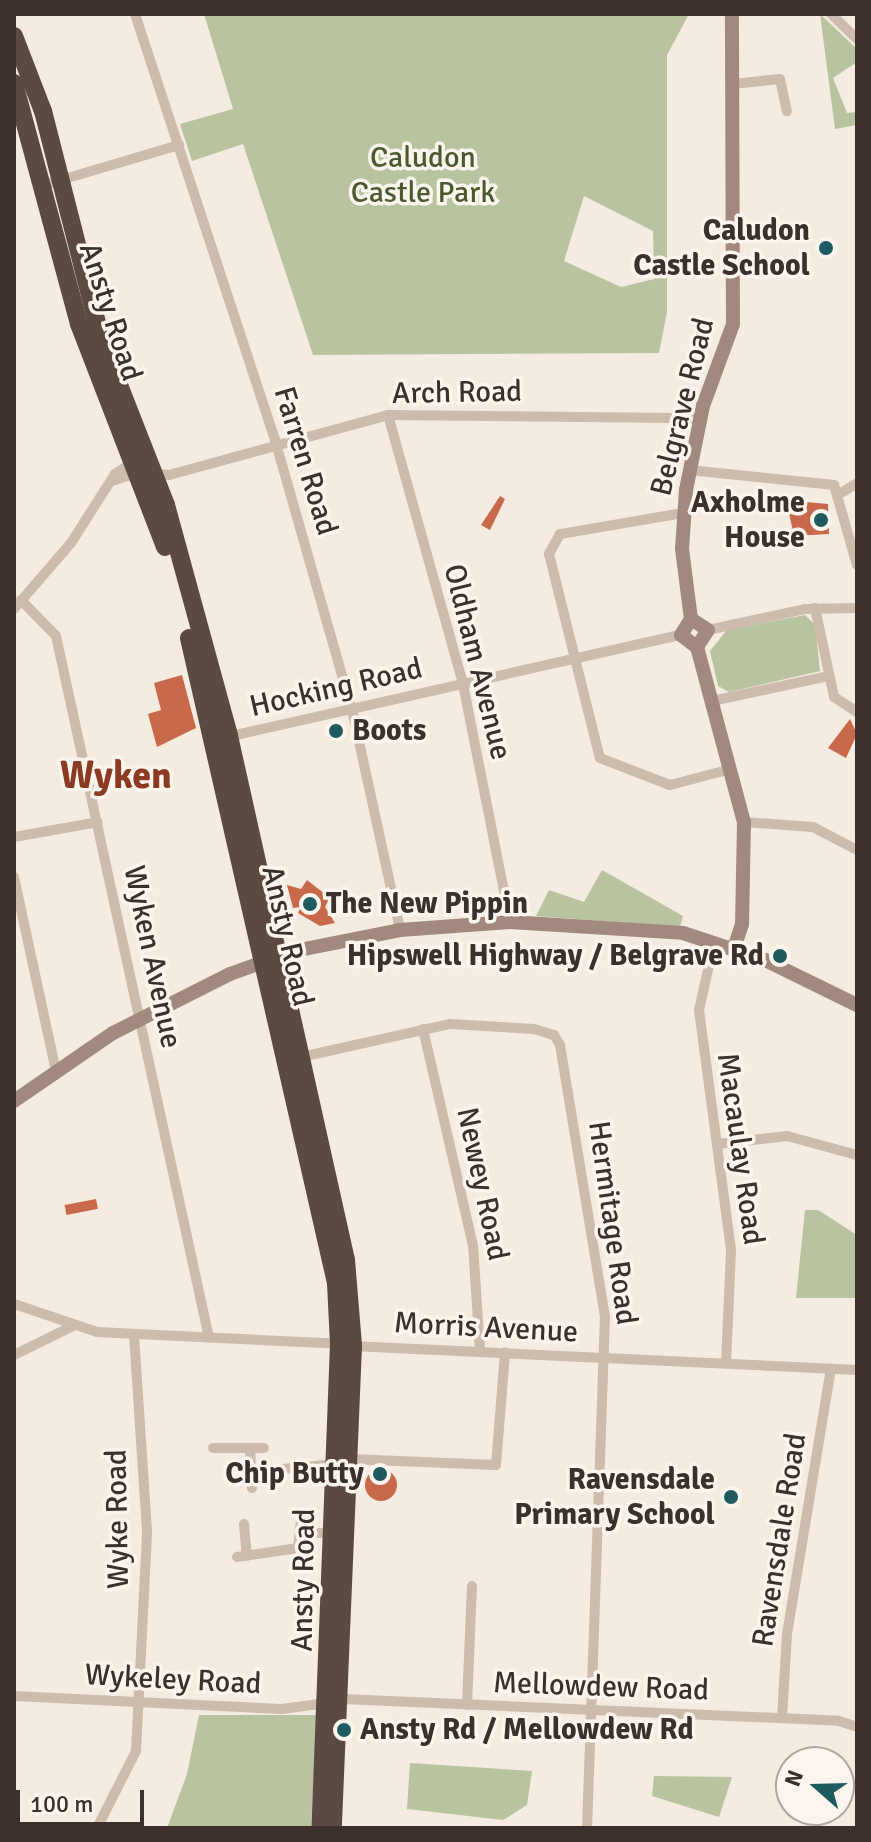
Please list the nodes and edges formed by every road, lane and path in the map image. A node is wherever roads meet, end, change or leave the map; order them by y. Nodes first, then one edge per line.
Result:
1 (135, 14) edge
2 (732, 14) edge
3 (831, 14) edge
4 (14, 36) edge
5 (857, 39) edge
6 (14, 83) edge
7 (733, 84) junction
8 (787, 111) dead end
9 (179, 145) junction
10 (52, 183) junction
11 (388, 415) junction
12 (700, 418) junction
13 (277, 445) junction
14 (151, 469) junction
15 (689, 470) junction
16 (857, 483) edge
17 (841, 493) junction
18 (683, 513) junction
19 (857, 565) edge
20 (18, 604) edge
21 (815, 608) junction
22 (857, 608) edge
23 (691, 619) junction
24 (708, 630) junction
25 (681, 635) junction
26 (697, 647) junction
27 (579, 658) junction
28 (829, 676) junction
29 (463, 684) junction
30 (712, 701) junction
31 (352, 708) junction
32 (857, 712) edge
33 (226, 737) junction
34 (731, 769) junction
35 (98, 822) junction
36 (744, 822) junction
37 (14, 837) edge
38 (857, 850) edge
39 (14, 877) edge
40 (510, 922) junction
41 (400, 930) junction
42 (714, 943) junction
43 (734, 949) junction
44 (270, 959) junction
45 (857, 1005) edge
46 (140, 1017) junction
47 (423, 1029) junction
48 (301, 1057) junction
49 (56, 1071) junction
50 (14, 1101) edge
51 (717, 1144) junction
52 (857, 1155) edge
53 (14, 1304) edge
54 (75, 1325) junction
55 (134, 1334) junction
56 (209, 1338) junction
57 (346, 1345) junction
58 (480, 1351) junction
59 (505, 1352) junction
60 (14, 1355) edge
61 (604, 1357) junction
62 (726, 1363) junction
63 (831, 1369) junction
64 (857, 1370) edge
65 (213, 1448) dead end
66 (250, 1448) junction
67 (264, 1448) dead end
68 (342, 1462) junction
69 (251, 1472) junction
70 (252, 1488) dead end
71 (301, 1517) dead end
72 (244, 1524) dead end
73 (302, 1533) junction
74 (333, 1533) junction
75 (472, 1586) dead end
76 (14, 1696) edge
77 (335, 1701) junction
78 (139, 1703) junction
79 (467, 1705) junction
80 (589, 1710) junction
81 (782, 1718) junction
82 (857, 1727) edge
83 (97, 1828) edge
84 (320, 1828) edge
85 (333, 1828) edge
86 (587, 1828) edge

1 - 9 street, Farren Road
2 - 7 street, Belgrave Road
3 - 5 street
4 - 10 highway, Ansty Road
6 - 10 highway, Ansty Road
7 - 8 street
7 - 12 street, Belgrave Road
9 - 10 street
9 - 13 street, Farren Road
10 - 14 highway, Ansty Road
11 - 12 street, Arch Road
11 - 13 street, Arch Road
11 - 29 street, Oldham Avenue
12 - 15 street, Belgrave Road
13 - 14 street, Arch Road
13 - 31 street, Farren Road
14 - 20 street
14 - 33 highway, Ansty Road
15 - 17 street
15 - 18 street, Belgrave Road
16 - 17 street
17 - 19 street
18 - 23 street, Belgrave Road
18 - 27 street
20 - 35 street, Wyken Avenue
21 - 22 street
21 - 24 street
21 - 28 street
23 - 24 street
23 - 25 street
24 - 26 street
25 - 26 street
25 - 27 street, Hocking Road
26 - 30 street
27 - 29 street, Hocking Road
27 - 34 street
28 - 30 street
28 - 32 street
29 - 31 street, Hocking Road
29 - 40 street, Oldham Avenue
30 - 34 street
31 - 33 street, Hocking Road
31 - 41 street, Farren Road
33 - 44 highway, Ansty Road
34 - 36 street
35 - 37 street
35 - 46 street, Wyken Avenue
36 - 38 street
36 - 43 street
39 - 49 street
40 - 41 street
40 - 42 street
41 - 44 street
42 - 43 street
42 - 51 street, Macaulay Road
43 - 45 street
44 - 46 street
44 - 48 highway, Ansty Road
44 - 57 highway, Ansty Road
46 - 49 street
46 - 56 street, Wyken Avenue
47 - 48 street
47 - 58 street, Newey Road
47 - 61 street, Hermitage Road
48 - 57 highway, Ansty Road
49 - 50 street
51 - 52 street
51 - 62 street, Macaulay Road
53 - 54 street, Morris Avenue
54 - 55 street, Morris Avenue
54 - 60 street
55 - 56 street, Morris Avenue
55 - 78 street, Wyke Road
56 - 57 street, Morris Avenue
57 - 58 street, Morris Avenue
57 - 68 highway, Ansty Road
58 - 59 street, Morris Avenue
59 - 61 street, Morris Avenue
59 - 68 street
61 - 62 street, Morris Avenue
61 - 80 street, Hermitage Road
62 - 63 street, Morris Avenue
63 - 64 street, Morris Avenue
63 - 81 street, Ravensdale Road
65 - 66 street
66 - 67 street
66 - 69 street
68 - 69 street
68 - 74 highway, Ansty Road
68 - 77 highway, Ansty Road
69 - 70 street
71 - 73 street
72 - 73 street
73 - 74 street
74 - 77 highway, Ansty Road
75 - 79 street
76 - 78 street, Wykeley Road
77 - 78 street, Wykeley Road
77 - 79 street, Mellowdew Road
77 - 84 highway, Ansty Road
77 - 85 highway, Ansty Road
78 - 83 street, Wyke Road
79 - 80 street, Mellowdew Road
80 - 81 street, Mellowdew Road
80 - 86 street, Hermitage Road
81 - 82 street, Mellowdew Road

